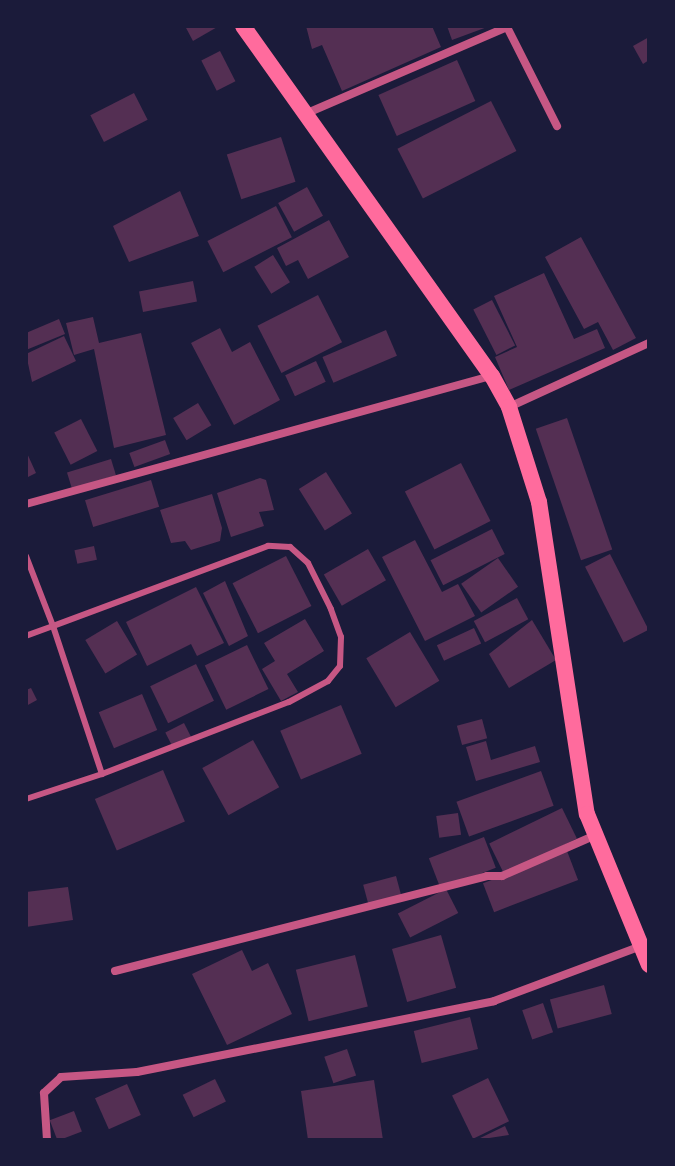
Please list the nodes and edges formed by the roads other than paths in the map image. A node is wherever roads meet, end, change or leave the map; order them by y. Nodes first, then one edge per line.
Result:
1 (243, 26) edge
2 (507, 27) edge
3 (304, 114) junction
4 (557, 126) dead end
5 (649, 343) edge
6 (492, 376) junction
7 (509, 407) junction
8 (26, 504) edge
9 (26, 556) edge
10 (53, 626) junction
11 (26, 636) edge
12 (102, 774) junction
13 (26, 799) edge
14 (596, 835) junction
15 (645, 945) edge
16 (649, 965) edge
17 (115, 971) dead end
18 (47, 1140) edge

1 - 3 main road
2 - 3 street
2 - 4 street
3 - 6 main road
5 - 7 street
6 - 7 main road
6 - 8 street
7 - 14 main road
9 - 10 lane
10 - 11 lane
10 - 12 lane
10 - 12 lane
12 - 13 lane
14 - 15 main road
14 - 17 street
15 - 16 main road
15 - 18 street

